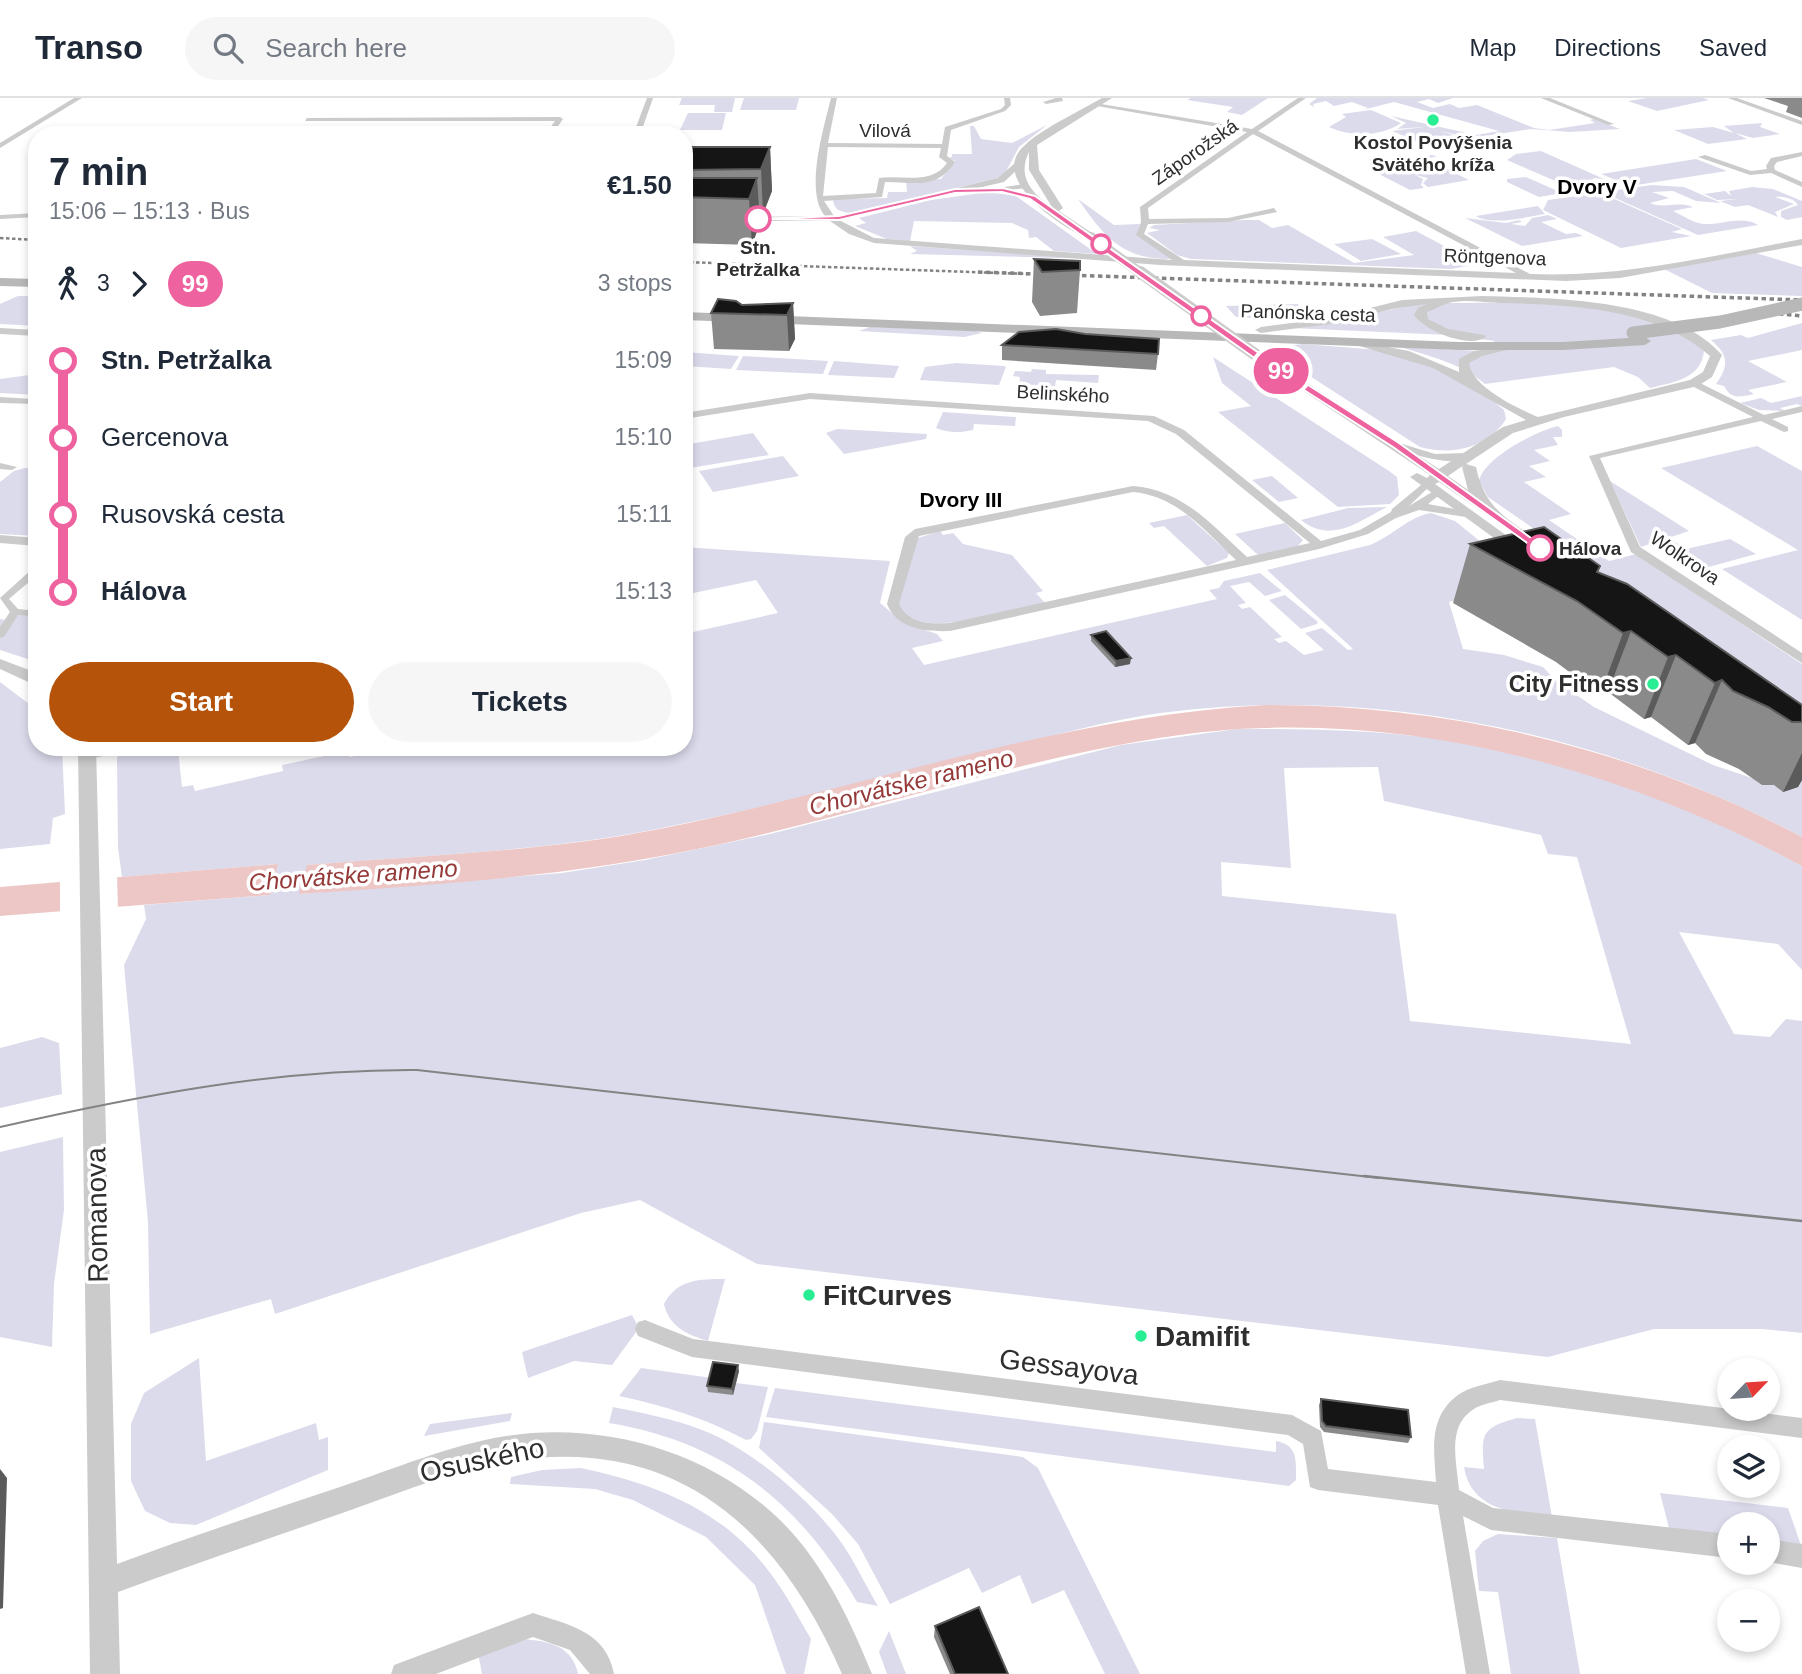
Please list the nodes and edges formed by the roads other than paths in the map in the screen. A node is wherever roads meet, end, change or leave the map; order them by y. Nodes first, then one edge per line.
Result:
1 (79, 98) edge
2 (650, 98) edge
3 (834, 98) edge
4 (1007, 98) edge
5 (1059, 98) edge
6 (1108, 98) edge
7 (1303, 98) edge
8 (1544, 98) edge
9 (1731, 98) edge
10 (1046, 102) dead end
11 (1097, 104) junction
12 (307, 120) dead end
13 (1802, 123) edge
14 (1610, 124) dead end
15 (33, 126) edge
16 (555, 126) edge
17 (639, 126) edge
18 (28, 129) edge
19 (1253, 131) junction
20 (826, 145) junction
21 (943, 145) junction
22 (1033, 145) junction
23 (0, 146) edge
24 (1802, 154) edge
25 (1702, 157) dead end
26 (1018, 165) junction
27 (1772, 171) junction
28 (1750, 173) joint
29 (1037, 179) junction
30 (1802, 185) edge
31 (1024, 186) junction
32 (976, 187) junction
33 (1003, 190) junction
34 (955, 191) junction
35 (1033, 198) junction
36 (820, 199) junction
37 (1048, 205) junction
38 (1274, 210) dead end
39 (28, 215) edge
40 (0, 217) edge
41 (834, 218) junction
42 (1064, 218) junction
43 (729, 219) edge
44 (1145, 222) junction
45 (1802, 242) edge
46 (1183, 263) junction
47 (1527, 276) junction
48 (0, 282) edge
49 (28, 283) edge
50 (0, 290) edge
51 (28, 291) edge
52 (1463, 301) junction
53 (1802, 304) edge
54 (693, 308) edge
55 (693, 316) edge
56 (1802, 316) edge
57 (1261, 330) junction
58 (0, 331) edge
59 (28, 333) edge
60 (1480, 338) junction
61 (1360, 343) junction
62 (1507, 347) junction
63 (1263, 360) junction
64 (1694, 383) junction
65 (1479, 387) junction
66 (0, 400) edge
67 (1503, 401) junction
68 (28, 402) edge
69 (1580, 409) junction
70 (1802, 409) edge
71 (693, 415) edge
72 (1762, 417) junction
73 (1534, 423) junction
74 (1784, 429) dead end
75 (1508, 430) junction
76 (1396, 445) junction
77 (1468, 461) junction
78 (1404, 467) junction
79 (1448, 478) junction
80 (1431, 488) junction
81 (1418, 506) junction
82 (1485, 509) junction
83 (1466, 514) junction
84 (1392, 516) junction
85 (0, 539) edge
86 (28, 541) edge
87 (1319, 545) junction
88 (1245, 562) junction
89 (28, 577) edge
90 (15, 612) junction
91 (28, 613) edge
92 (0, 635) edge
93 (1802, 659) edge
94 (0, 664) edge
95 (28, 675) edge
96 (88, 756) edge
97 (645, 1329) dead end
98 (1802, 1427) edge
99 (1448, 1496) junction
100 (1717, 1545) edge
101 (1780, 1553) edge
102 (1802, 1556) edge
103 (104, 1583) junction
104 (105, 1674) edge
105 (403, 1674) edge
106 (602, 1674) edge
107 (857, 1674) edge
108 (1478, 1674) edge

1 - 15 street
2 - 17 street
3 - 20 street
4 - 21 street, Vilová
5 - 10 street
6 - 11 street
7 - 19 street
8 - 14 street
9 - 13 street
11 - 19 street, Záporožská
11 - 22 street
12 - 16 street
18 - 23 street
19 - 44 street, Záporožská
19 - 47 street
20 - 21 street, Vilová
20 - 36 street
21 - 36 street, Vilová
22 - 26 street
22 - 29 street
24 - 27 street
25 - 28 street
26 - 31 street
26 - 32 street
27 - 28 street
27 - 30 street
29 - 31 street
29 - 42 street
31 - 32 street
31 - 33 street
31 - 35 street
31 - 37 street
32 - 34 street
33 - 34 street
33 - 35 street
34 - 41 street
35 - 37 street
36 - 41 street
37 - 42 street
38 - 44 street, Záporožská
39 - 40 street
41 - 43 street
41 - 46 street, Röntgenova
42 - 63 street, bridge
44 - 46 street
45 - 47 street, Röntgenova
46 - 47 street, Röntgenova
48 - 49 main road
50 - 51 main road
52 - 57 street
52 - 60 street
52 - 64 street
53 - 60 main road, Panónska cesta, bridge
54 - 57 main road, Panónska cesta
55 - 61 main road, Panónska cesta
56 - 62 main road, Panónska cesta
57 - 60 main road, Panónska cesta
58 - 59 street
61 - 62 main road, Panónska cesta
61 - 65 street
62 - 65 street
63 - 76 street
63 - 78 street
64 - 69 street
64 - 72 street
65 - 67 street
66 - 68 street
67 - 69 street
67 - 73 street
67 - 75 street
69 - 73 street
70 - 72 street
71 - 87 street, Belinského
72 - 74 street
72 - 93 street, Wolkrova
73 - 75 street
73 - 77 street
75 - 77 street
76 - 77 street
76 - 79 street
77 - 79 street
77 - 82 street
78 - 79 street
78 - 80 street
79 - 80 street
79 - 82 street
80 - 81 street
80 - 83 street
80 - 84 street
81 - 83 street
81 - 84 street
82 - 83 street
84 - 87 street
85 - 86 street
87 - 88 street
88 - 88 street
89 - 90 street
90 - 91 street
90 - 92 street
94 - 95 street
96 - 103 street, Romanova
97 - 99 street, Gessayova
98 - 99 street
99 - 100 street, Gessayova
99 - 108 street
101 - 102 street
103 - 104 street, Romanova
103 - 107 street, Osuského
105 - 106 street

